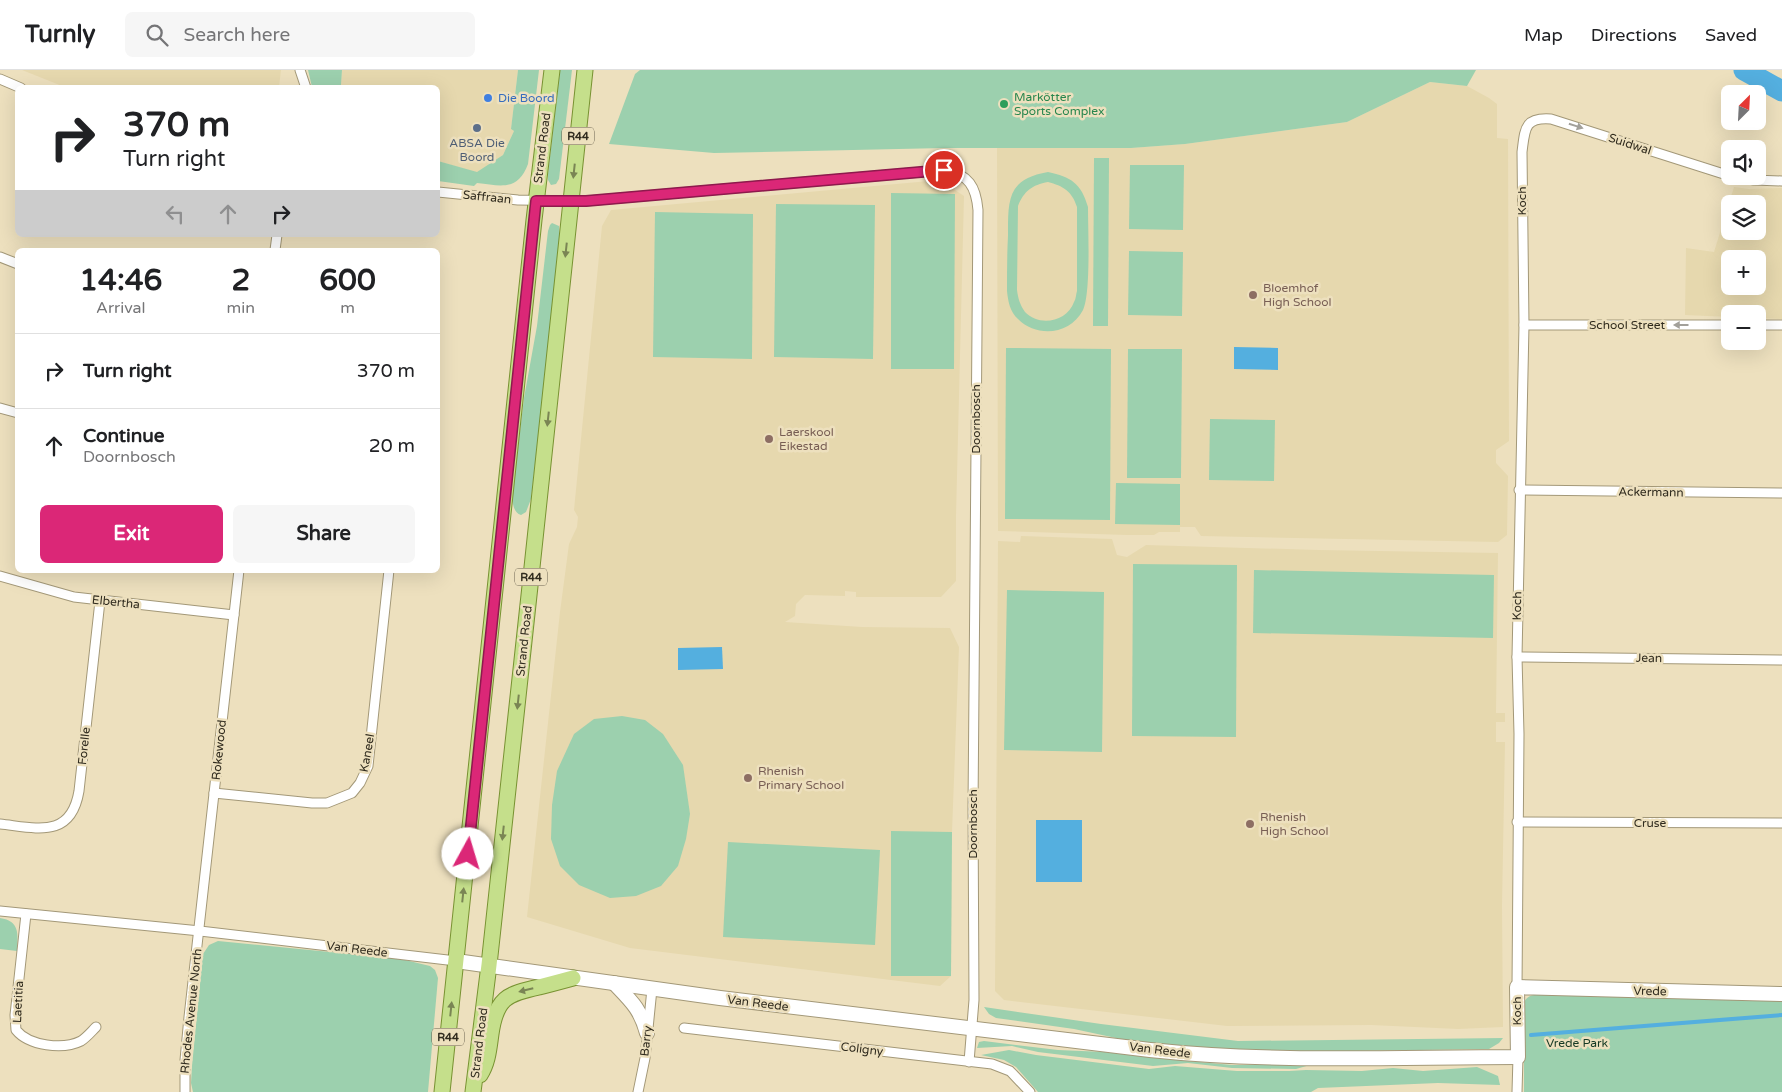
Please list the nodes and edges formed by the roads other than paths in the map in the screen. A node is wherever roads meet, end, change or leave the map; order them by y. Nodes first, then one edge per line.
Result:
1 (300, 70) edge
2 (552, 70) edge
3 (585, 70) edge
4 (0, 79) edge
5 (15, 85) edge
6 (305, 85) edge
7 (1529, 122) joint
8 (1721, 173) edge
9 (1766, 180) edge
10 (1782, 180) edge
11 (440, 192) edge
12 (536, 201) junction
13 (570, 202) junction
14 (0, 257) edge
15 (15, 263) edge
16 (1524, 325) junction
17 (1721, 325) edge
18 (1766, 325) edge
19 (1782, 325) edge
20 (0, 408) edge
21 (15, 412) edge
22 (1519, 490) junction
23 (1782, 493) edge
24 (240, 573) edge
25 (389, 573) edge
26 (0, 576) edge
27 (100, 601) junction
28 (234, 615) junction
29 (1517, 657) junction
30 (1782, 660) edge
31 (214, 793) junction
32 (1517, 822) junction
33 (1782, 823) edge
34 (0, 824) edge
35 (0, 911) edge
36 (26, 914) junction
37 (200, 930) junction
38 (456, 961) junction
39 (489, 965) junction
40 (573, 978) junction
41 (614, 984) junction
42 (1517, 987) junction
43 (652, 989) junction
44 (1782, 994) edge
45 (96, 1028) dead end
46 (684, 1028) dead end
47 (973, 1028) junction
48 (647, 1033) junction
49 (1518, 1057) junction
50 (969, 1062) junction
51 (473, 1089) edge
52 (185, 1092) edge
53 (442, 1092) edge
54 (638, 1092) edge
55 (1030, 1092) edge
56 (1517, 1092) edge

1 - 6 street
2 - 12 main road, Strand Road / R44
3 -> 13 main road, Strand Road / R44
4 - 5 street
7 -> 8 street, Suidwal
7 - 16 street, Koch
9 - 10 street, Suidwal
11 - 12 street, Saffraan
12 - 13 street, Saffraan
38 -> 12 main road, Strand Road / R44
13 -> 39 main road, Strand Road / R44
13 - 47 street, Doornbosch
14 - 15 street
17 -> 16 street, School Street
16 - 22 street, Koch
18 - 19 street
20 - 21 street
22 - 23 street, Ackermann
22 - 29 street, Koch
24 - 28 street, Rokewood
25 - 31 street, Kaneel
26 - 27 street, Elbertha
27 - 28 street, Elbertha
27 - 34 street, Forelle
28 - 31 street, Rokewood
29 - 30 street, Jean
29 - 32 street, Koch
31 - 37 street, Rokewood
32 - 33 street, Cruse
32 - 42 street, Koch
35 - 36 street, Van Reede
36 - 37 street, Van Reede
36 - 45 street, Laetitia
37 - 38 street, Van Reede
37 - 52 street, Rhodes Avenue North
38 - 39 street, Van Reede
53 -> 38 main road, Strand Road / R44
39 - 40 street, Van Reede
39 - 51 main road, Strand Road / R44
40 - 41 street, Van Reede
40 -> 51 main road
41 - 43 street, Van Reede
41 - 48 street
42 - 44 street, Vrede
42 - 49 street, Koch
43 - 47 street, Van Reede
43 - 48 street, Barry
46 - 50 street, Coligny
47 - 49 street, Van Reede
47 - 50 street, Doornbosch
48 - 54 street, Barry
49 - 56 street, Koch
50 - 55 street, Coligny

